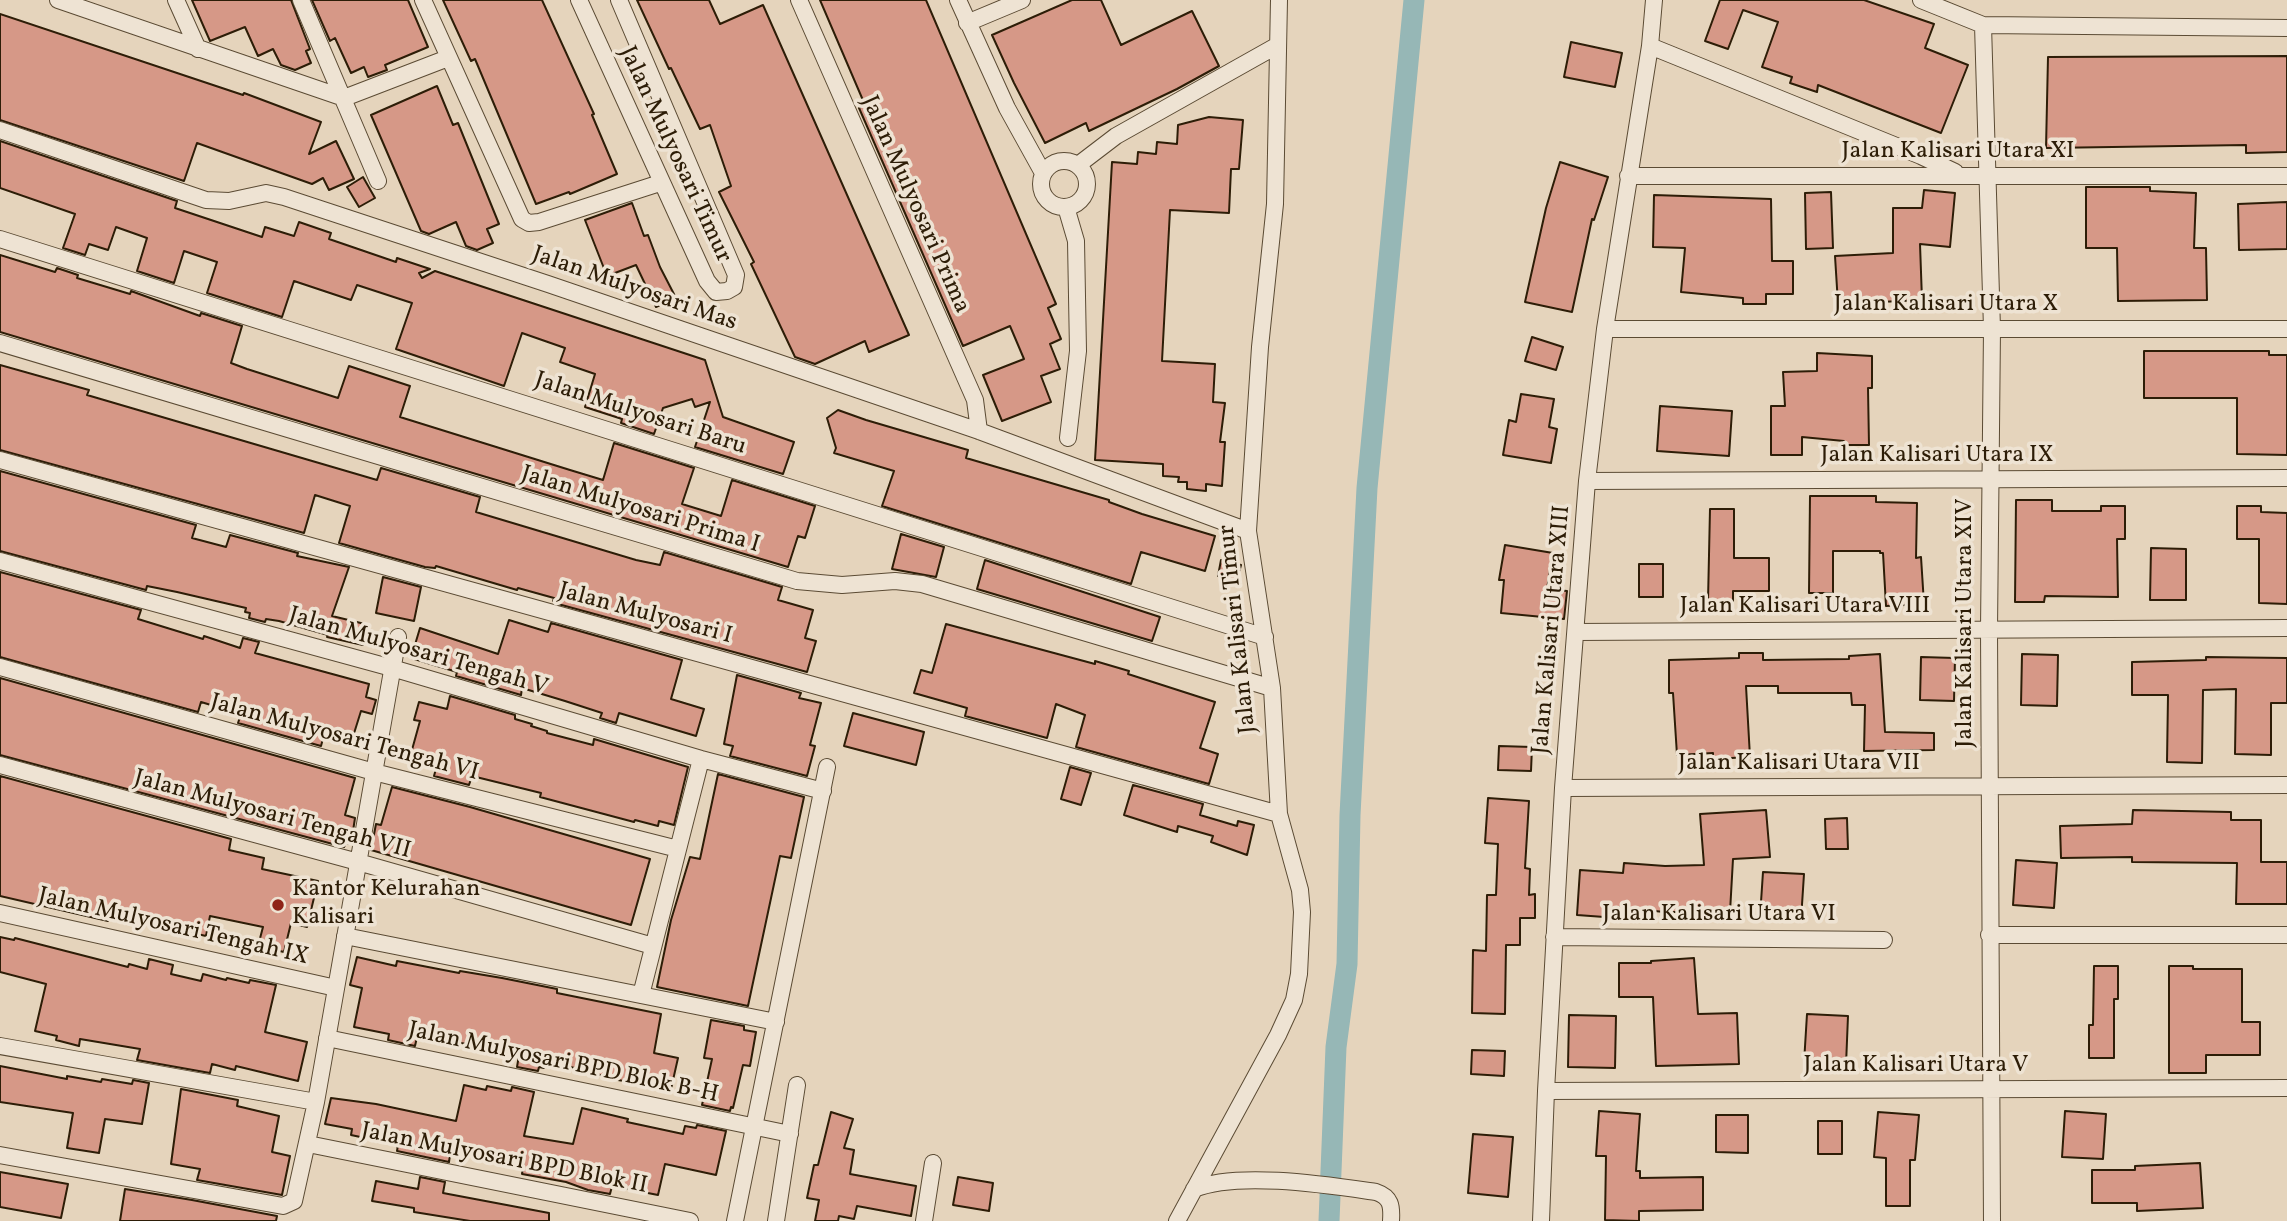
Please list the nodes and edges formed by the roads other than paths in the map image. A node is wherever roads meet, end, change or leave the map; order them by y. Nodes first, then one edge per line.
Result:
1 (58, 0) edge
2 (176, 0) edge
3 (301, 0) edge
4 (423, 0) edge
5 (579, 0) edge
6 (619, 0) edge
7 (799, 0) edge
8 (958, 0) edge
9 (1022, 0) edge
10 (1279, 0) edge
11 (1654, 0) edge
12 (1921, 0) edge
13 (967, 23) junction
14 (1983, 25) junction
15 (2287, 28) edge
16 (1650, 46) junction
17 (198, 49) junction
18 (1271, 49) junction
19 (448, 58) junction
20 (344, 98) junction
21 (0, 130) edge
22 (1078, 165) junction
23 (1043, 173) junction
24 (1960, 175) junction
25 (1628, 176) junction
26 (1987, 176) junction
27 (2287, 176) edge
28 (378, 181) dead end
29 (660, 183) junction
30 (1066, 207) junction
31 (0, 239) edge
32 (1605, 329) junction
33 (1992, 329) junction
34 (2287, 329) edge
35 (0, 343) edge
36 (979, 431) junction
37 (1068, 438) dead end
38 (0, 460) edge
39 (2287, 478) edge
40 (1990, 480) junction
41 (1587, 481) junction
42 (1248, 531) junction
43 (0, 561) edge
44 (2287, 628) edge
45 (1989, 630) junction
46 (1576, 632) junction
47 (398, 637) dead end
48 (1265, 637) junction
49 (0, 667) edge
50 (392, 668) junction
51 (1272, 688) junction
52 (701, 759) junction
53 (0, 765) edge
54 (827, 767) dead end
55 (374, 772) junction
56 (2287, 785) edge
57 (1990, 786) junction
58 (1563, 788) junction
59 (823, 791) junction
60 (1279, 814) junction
61 (678, 849) junction
62 (358, 862) junction
63 (0, 913) edge
64 (1989, 935) junction
65 (2287, 935) edge
66 (345, 936) junction
67 (1554, 937) junction
68 (1884, 940) dead end
69 (653, 946) junction
70 (335, 988) junction
71 (641, 995) junction
72 (776, 1022) junction
73 (327, 1038) junction
74 (0, 1046) edge
75 (797, 1085) dead end
76 (2287, 1088) edge
77 (1990, 1089) junction
78 (1546, 1091) junction
79 (316, 1102) junction
80 (756, 1129) junction
81 (790, 1134) junction
82 (308, 1144) junction
83 (0, 1155) edge
84 (933, 1163) dead end
85 (1194, 1189) junction
86 (1392, 1216) edge
87 (690, 1221) edge
88 (735, 1221) edge
89 (776, 1221) edge
90 (924, 1221) edge
91 (1177, 1221) edge
92 (1541, 1221) edge
93 (1992, 1221) edge

1 - 17 street
2 - 17 street
3 - 20 street
4 - 19 street
5 - 29 street, Jalan Mulyosari Timur
6 - 29 street, Jalan Mulyosari Timur
7 - 36 street, Jalan Mulyosari Prima
8 - 13 street
9 - 13 street
10 - 18 street, Jalan Kalisari Timur
11 - 16 street, Jalan Kalisari Utara XIII
12 - 14 street
13 - 23 street
14 - 15 street
14 - 26 street, Jalan Kalisari Utara XIV
16 - 24 street
16 - 25 street, Jalan Kalisari Utara XIII
17 - 20 street
18 - 22 street
18 - 42 street, Jalan Kalisari Timur
19 - 20 street
19 - 29 street
20 - 28 street
21 - 36 street, Jalan Mulyosari Mas
22 - 23 street
22 - 30 street
23 - 30 street
24 - 25 street, Jalan Kalisari Utara XI
24 - 26 street, Jalan Kalisari Utara XI
25 - 32 street, Jalan Kalisari Utara XIII
26 - 27 street, Jalan Kalisari Utara XI
26 - 33 street, Jalan Kalisari Utara XIV
30 - 37 street
31 - 48 street, Jalan Mulyosari Baru
32 - 33 street, Jalan Kalisari Utara X
32 - 41 street, Jalan Kalisari Utara XIII
33 - 34 street, Jalan Kalisari Utara X
33 - 40 street, Jalan Kalisari Utara XIV
35 - 51 street, Jalan Mulyosari Prima I
36 - 42 street, Jalan Mulyosari Mas
38 - 60 street, Jalan Mulyosari I
39 - 40 street, Jalan Kalisari Utara IX
40 - 41 street, Jalan Kalisari Utara IX
40 - 45 street, Jalan Kalisari Utara XIV
41 - 46 street, Jalan Kalisari Utara XIII
42 - 48 street, Jalan Kalisari Timur
43 - 50 street, Jalan Mulyosari Tengah V
44 - 45 street, Jalan Kalisari Utara VIII
45 - 46 street, Jalan Kalisari Utara VIII
45 - 57 street, Jalan Kalisari Utara XIV
46 - 58 street, Jalan Kalisari Utara XIII
47 - 50 street
48 - 51 street, Jalan Kalisari Timur
49 - 55 street, Jalan Mulyosari Tengah VI
50 - 52 street, Jalan Mulyosari Tengah V
50 - 55 street
51 - 60 street, Jalan Kalisari Timur
52 - 59 street, Jalan Mulyosari Tengah V
52 - 61 street
53 - 62 street, Jalan Mulyosari Tengah VII
54 - 59 street
55 - 61 street, Jalan Mulyosari Tengah VI
55 - 62 street
56 - 57 street, Jalan Kalisari Utara VII
57 - 58 street, Jalan Kalisari Utara VII
57 - 64 street, Jalan Kalisari Utara XIV
58 - 67 street, Jalan Kalisari Utara XIII
59 - 72 street
60 - 85 street, Jalan Kalisari Timur
61 - 69 street
62 - 66 street
62 - 69 street, Jalan Mulyosari Tengah VII
63 - 70 street, Jalan Mulyosari Tengah IX
64 - 65 street
64 - 77 street, Jalan Kalisari Utara XIV
66 - 70 street
66 - 71 street, Jalan Mulyosari Tengah IX
67 - 68 street, Jalan Kalisari Utara VI
67 - 78 street, Jalan Kalisari Utara XIII
69 - 71 street
70 - 73 street
71 - 72 street, Jalan Mulyosari Tengah IX
72 - 80 street
73 - 79 street
73 - 80 street, Jalan Mulyosari BPD Blok B-H
74 - 79 street
75 - 81 street
76 - 77 street, Jalan Kalisari Utara V
77 - 78 street, Jalan Kalisari Utara V
77 - 93 street, Jalan Kalisari Utara XIV
78 - 92 street, Jalan Kalisari Utara XIII
79 - 82 street
80 - 81 street, Jalan Mulyosari BPD Blok B-H
80 - 88 street
81 - 89 street
82 - 83 street
82 - 87 street, Jalan Mulyosari BPD Blok II
84 - 90 street
85 - 86 street
85 - 91 street, Jalan Kalisari Timur

